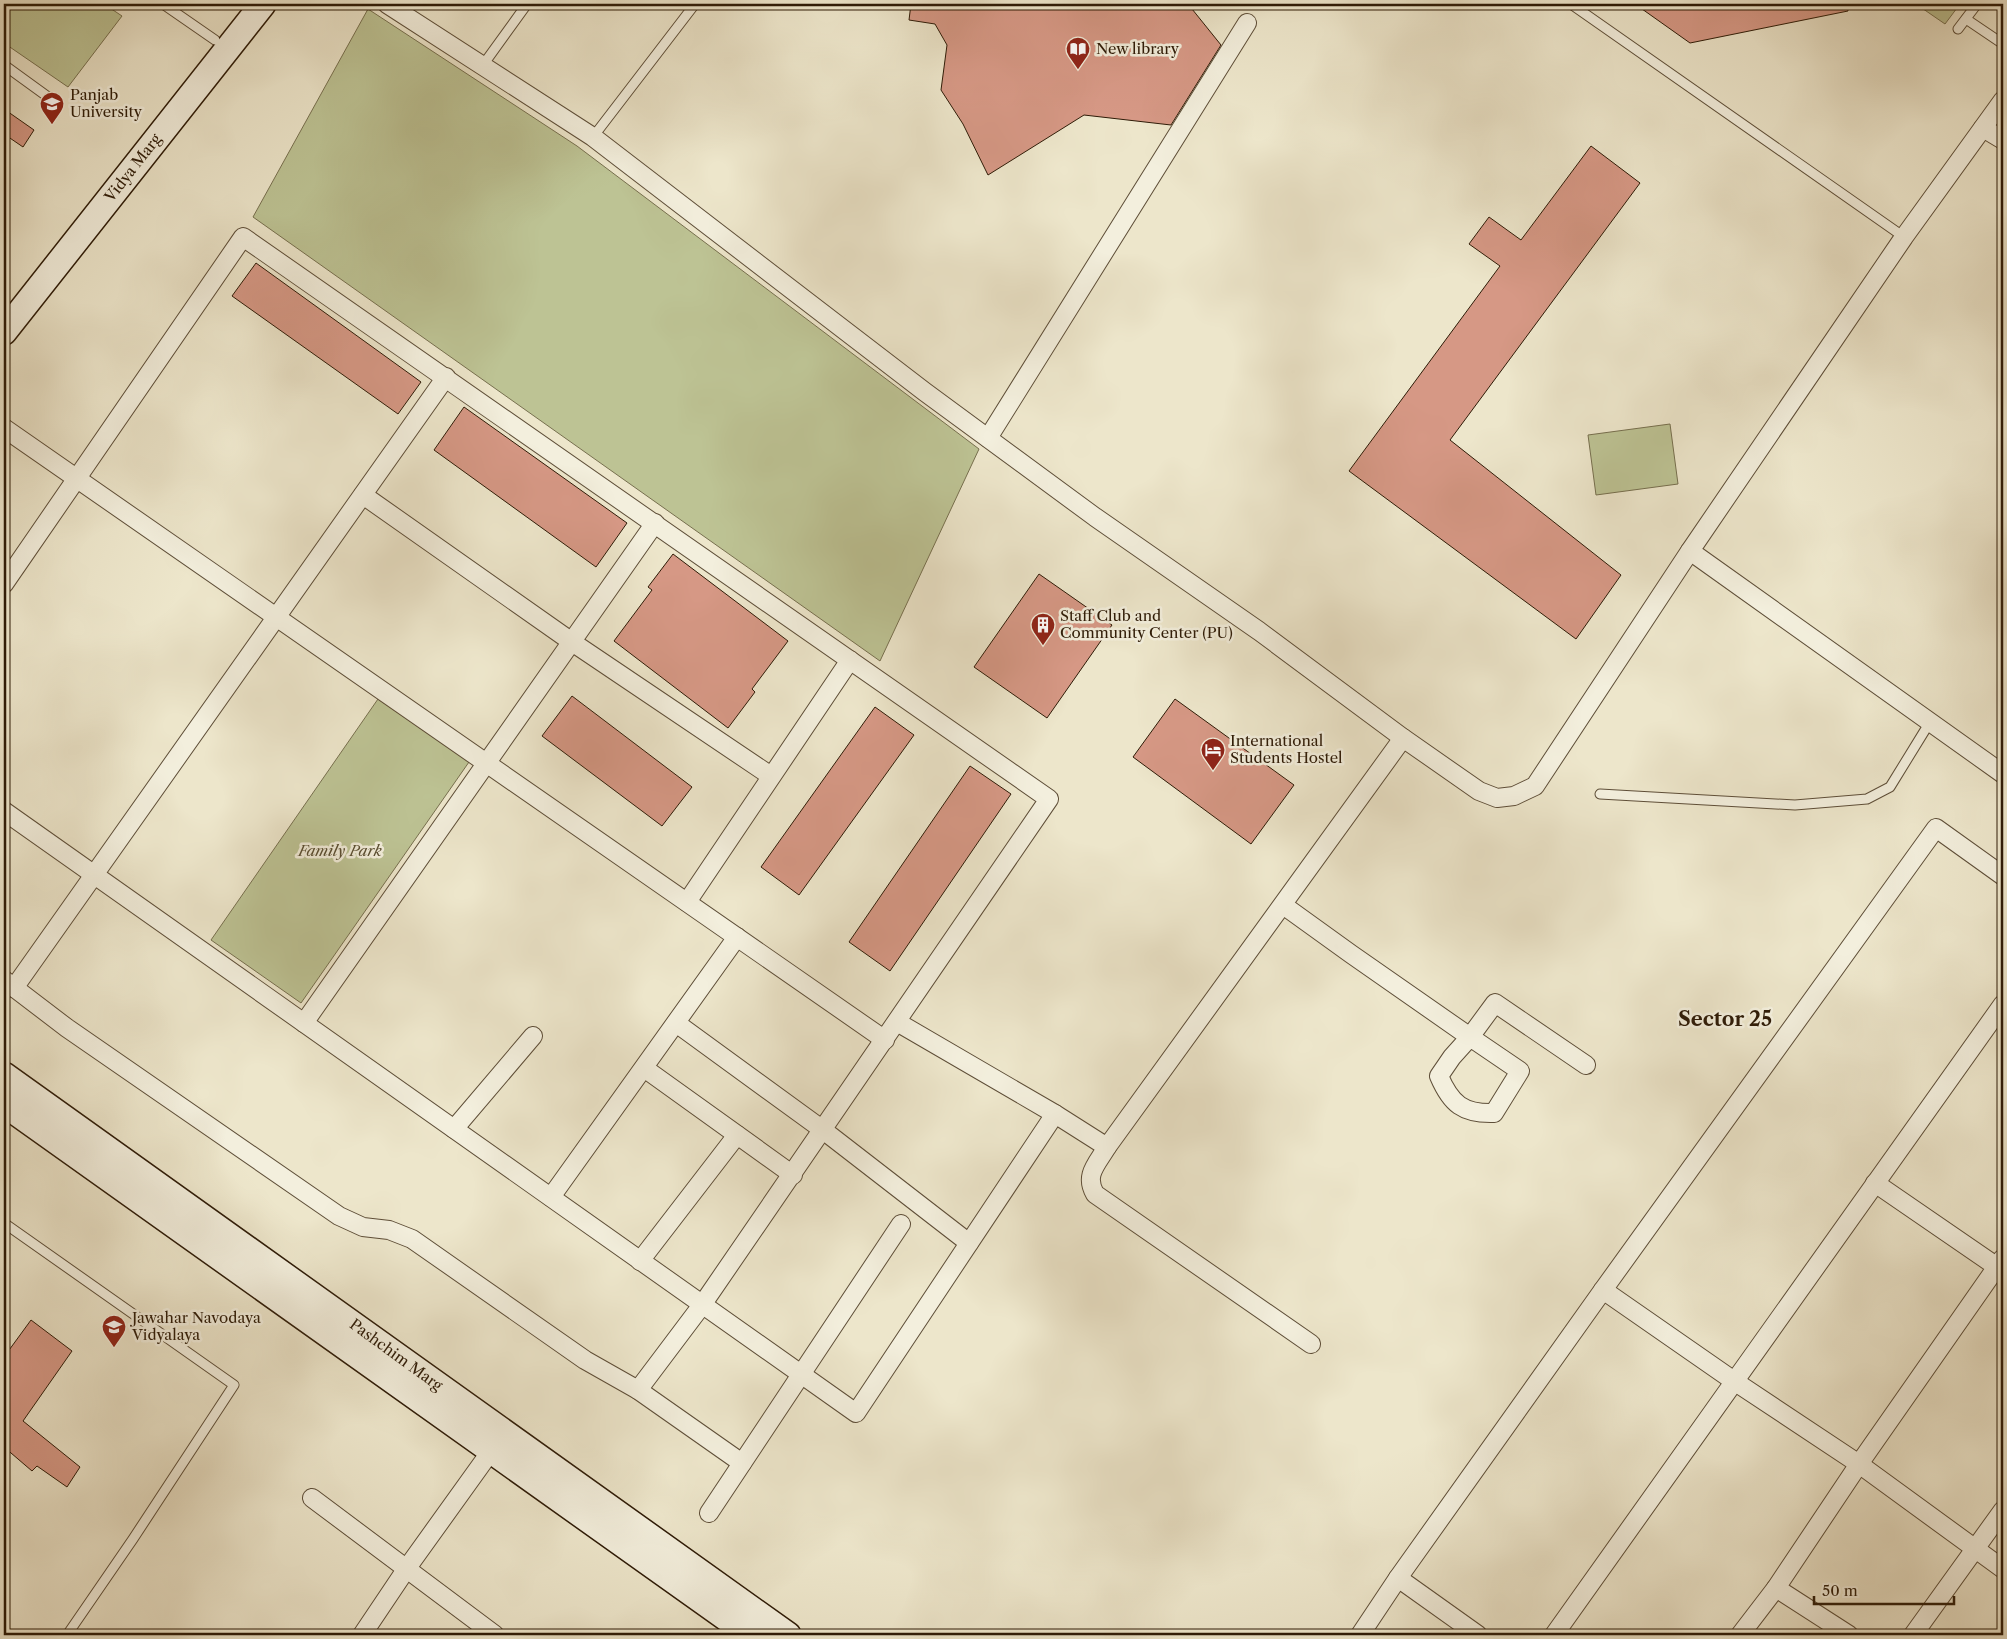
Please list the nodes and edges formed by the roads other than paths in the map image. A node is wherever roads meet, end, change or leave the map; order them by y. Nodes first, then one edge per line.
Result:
1 (163, 4) edge
2 (241, 4) edge
3 (263, 4) edge
4 (387, 4) edge
5 (527, 4) edge
6 (695, 4) edge
7 (1571, 4) edge
8 (1977, 4) edge
9 (1966, 19) junction
10 (1247, 23) dead end
11 (1958, 29) dead end
12 (214, 40) junction
13 (2003, 44) edge
14 (4, 66) edge
15 (483, 66) junction
16 (2003, 100) edge
17 (55, 102) dead end
18 (1983, 128) junction
19 (593, 137) junction
20 (2003, 140) edge
21 (1904, 237) junction
22 (4, 308) edge
23 (4, 332) edge
24 (446, 377) junction
25 (4, 428) edge
26 (988, 438) junction
27 (76, 479) junction
28 (363, 495) junction
29 (655, 523) junction
30 (1690, 551) junction
31 (4, 584) edge
32 (276, 618) junction
33 (572, 642) junction
34 (850, 660) junction
35 (1930, 722) junction
36 (1403, 738) junction
37 (487, 764) junction
38 (2003, 774) edge
39 (772, 776) junction
40 (1600, 794) dead end
41 (4, 811) edge
42 (94, 874) junction
43 (2003, 876) edge
44 (687, 902) junction
45 (1283, 905) junction
46 (737, 937) junction
47 (9, 984) edge
48 (2003, 1004) edge
49 (676, 1022) junction
50 (897, 1022) junction
51 (304, 1023) junction
52 (533, 1036) dead end
53 (1470, 1037) junction
54 (885, 1040) junction
55 (1586, 1065) dead end
56 (644, 1068) junction
57 (7, 1092) edge
58 (1055, 1114) junction
59 (454, 1129) junction
60 (823, 1130) junction
61 (737, 1135) junction
62 (1107, 1147) junction
63 (793, 1175) junction
64 (1875, 1183) junction
65 (551, 1198) junction
66 (4, 1223) edge
67 (901, 1224) dead end
68 (969, 1242) junction
69 (640, 1261) junction
70 (2001, 1265) edge
71 (1603, 1290) junction
72 (702, 1305) junction
73 (1311, 1344) dead end
74 (801, 1375) junction
75 (1734, 1381) junction
76 (638, 1390) junction
77 (491, 1451) junction
78 (742, 1463) junction
79 (1860, 1464) junction
80 (312, 1498) dead end
81 (2003, 1510) edge
82 (709, 1513) dead end
83 (1975, 1549) junction
84 (407, 1568) junction
85 (2003, 1569) edge
86 (1398, 1578) junction
87 (1776, 1588) junction
88 (67, 1635) edge
89 (362, 1635) edge
90 (494, 1635) edge
91 (750, 1635) edge
92 (788, 1635) edge
93 (1360, 1635) edge
94 (1478, 1635) edge
95 (1554, 1635) edge
96 (1740, 1635) edge
97 (1850, 1635) edge
98 (1913, 1635) edge

1 - 12 lane
2 - 12 main road, Vidya Marg
3 - 23 main road, Vidya Marg
4 - 15 street
5 - 15 lane
6 - 19 lane
7 - 21 lane
8 - 9 lane
9 - 11 lane
9 - 13 lane
10 - 26 street
12 - 22 main road, Vidya Marg
14 - 17 lane
15 - 19 street
16 - 18 street
18 - 20 street
18 - 21 street
19 - 26 street
21 - 30 street
24 - 27 street
24 - 28 street
24 - 29 street
25 - 27 street
26 - 36 street
27 - 31 street
27 - 32 street
28 - 32 street
28 - 33 street
29 - 33 street
29 - 34 street
30 - 35 street
30 - 36 street
32 - 37 street
32 - 42 street
33 - 37 street
33 - 39 street
34 - 39 street
34 - 50 street
35 - 38 street
35 - 40 lane
36 - 45 street
37 - 44 street
37 - 51 street
39 - 44 street
41 - 42 street
42 - 47 street
42 - 51 street
43 - 71 street
44 - 46 street
45 - 53 street
45 - 62 street
46 - 49 street
46 - 54 street
47 - 76 street
48 - 64 street
49 - 56 street
49 - 60 street
50 - 54 street
50 - 58 street
51 - 59 street
52 - 59 street
53 - 53 street
53 - 55 street
54 - 60 street
56 - 61 street
56 - 65 street
57 - 77 main road
57 - 92 main road, Pashchim Marg
58 - 62 street
58 - 68 street
59 - 65 street
60 - 63 street
60 - 68 street
61 - 63 street
61 - 69 street
62 - 73 street
63 - 72 street
64 - 70 street
64 - 75 street
65 - 69 street
66 - 88 lane
67 - 74 street
68 - 74 street
69 - 72 street
70 - 79 street
71 - 75 street
71 - 86 street
72 - 74 street
72 - 76 street
74 - 78 street
75 - 79 street
75 - 95 street
76 - 78 street
77 - 84 street
77 - 91 main road
78 - 82 street
79 - 83 street
79 - 87 street
80 - 84 street
81 - 83 street
83 - 85 street
83 - 98 street
84 - 89 street
84 - 90 street
86 - 93 street
86 - 94 street
87 - 96 street
87 - 97 street

